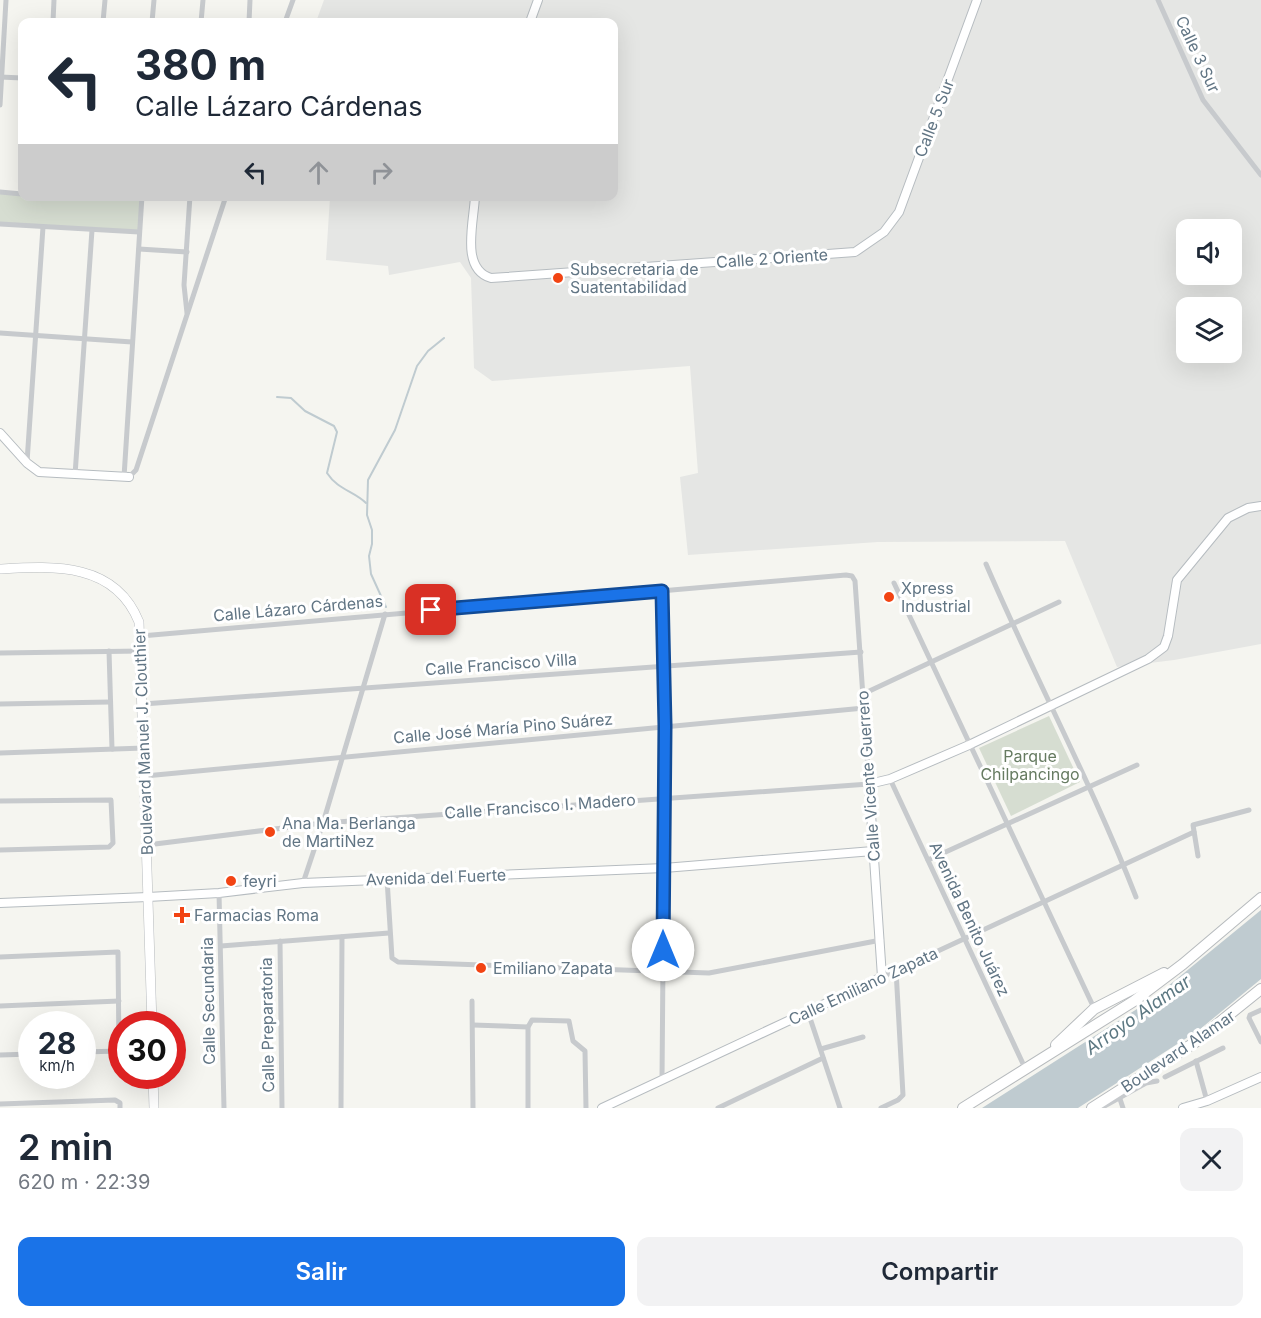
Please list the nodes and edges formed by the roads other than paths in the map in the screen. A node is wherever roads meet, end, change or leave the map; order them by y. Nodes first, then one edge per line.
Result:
1 (6, 0) edge
2 (54, 0) edge
3 (105, 0) edge
4 (154, 0) edge
5 (203, 0) edge
6 (250, 0) edge
7 (293, 0) edge
8 (538, 0) edge
9 (977, 0) edge
10 (1158, 0) edge
11 (53, 18) edge
12 (103, 18) edge
13 (152, 18) edge
14 (201, 18) edge
15 (249, 18) edge
16 (286, 18) edge
17 (531, 18) edge
18 (1, 77) edge
19 (18, 78) edge
20 (0, 105) edge
21 (1261, 175) edge
22 (0, 192) edge
23 (18, 194) edge
24 (142, 201) edge
25 (190, 201) edge
26 (224, 201) edge
27 (475, 201) edge
28 (0, 224) edge
29 (43, 227) junction
30 (92, 230) junction
31 (139, 232) junction
32 (884, 232) joint
33 (139, 249) junction
34 (187, 252) junction
35 (188, 314) junction
36 (0, 333) edge
37 (35, 336) junction
38 (84, 339) junction
39 (132, 342) junction
40 (0, 433) edge
41 (27, 464) junction
42 (75, 475) junction
43 (126, 477) junction
44 (1261, 506) edge
45 (986, 564) dead end
46 (0, 569) edge
47 (852, 576) joint
48 (894, 584) dead end
49 (662, 591) junction
50 (1059, 602) dead end
51 (385, 614) junction
52 (1011, 624) junction
53 (141, 636) junction
54 (109, 651) junction
55 (142, 651) junction
56 (861, 652) junction
57 (0, 653) edge
58 (933, 663) junction
59 (663, 666) junction
60 (364, 688) junction
61 (863, 694) junction
62 (110, 702) junction
63 (0, 704) edge
64 (143, 704) junction
65 (1052, 705) junction
66 (864, 708) junction
67 (665, 726) junction
68 (969, 745) junction
69 (144, 748) junction
70 (112, 749) junction
71 (0, 753) edge
72 (344, 756) junction
73 (1137, 765) dead end
74 (145, 776) junction
75 (890, 779) junction
76 (869, 784) junction
77 (1088, 786) junction
78 (664, 797) junction
79 (0, 801) edge
80 (1249, 810) dead end
81 (323, 823) junction
82 (1006, 823) junction
83 (1194, 832) junction
84 (147, 845) junction
85 (0, 850) edge
86 (873, 851) junction
87 (1198, 856) dead end
88 (927, 860) junction
89 (1123, 864) junction
90 (664, 868) junction
91 (387, 879) junction
92 (303, 883) junction
93 (219, 893) junction
94 (148, 897) junction
95 (1136, 897) dead end
96 (1261, 898) edge
97 (1043, 901) junction
98 (0, 903) edge
99 (389, 933) junction
100 (342, 937) junction
101 (963, 938) junction
102 (881, 940) junction
103 (280, 941) junction
104 (220, 946) junction
105 (0, 957) edge
106 (1183, 964) junction
107 (663, 970) junction
108 (896, 970) junction
109 (882, 977) junction
110 (1261, 989) edge
111 (119, 1001) junction
112 (472, 1001) dead end
113 (0, 1006) edge
114 (1094, 1009) junction
115 (1261, 1010) edge
116 (119, 1011) edge
117 (152, 1011) edge
118 (808, 1012) junction
119 (472, 1025) junction
120 (528, 1027) junction
121 (863, 1037) dead end
122 (1261, 1042) edge
123 (1222, 1048) dead end
124 (820, 1049) junction
125 (18, 1054) edge
126 (0, 1055) edge
127 (823, 1058) junction
128 (1041, 1060) junction
129 (1196, 1061) junction
130 (1025, 1070) junction
131 (1165, 1077) dead end
132 (1261, 1077) edge
133 (662, 1080) junction
134 (1156, 1081) dead end
135 (153, 1089) edge
136 (1120, 1099) junction
137 (1207, 1101) junction
138 (0, 1104) edge
139 (120, 1108) edge
140 (154, 1108) edge
141 (224, 1108) edge
142 (282, 1108) edge
143 (341, 1108) edge
144 (473, 1108) edge
145 (528, 1108) edge
146 (586, 1108) edge
147 (602, 1108) edge
148 (718, 1108) edge
149 (840, 1108) edge
150 (880, 1108) edge
151 (963, 1108) edge
152 (1092, 1108) edge
153 (1101, 1108) edge
154 (1123, 1108) edge
155 (1183, 1108) edge

1 - 18 street
2 - 11 street
3 - 12 street
4 - 13 street
5 - 14 street
6 - 15 street
7 - 16 street
8 - 17 street
9 - 32 street, Calle 5 Sur
10 - 21 street, Calle 3 Sur
18 - 19 street
18 - 20 street
22 - 23 street
24 - 31 street
25 - 34 street
26 - 35 street
27 - 32 street, Calle 2 Oriente
28 - 29 street
29 - 30 street
29 - 37 street
30 - 31 street
30 - 38 street
31 - 33 street
33 - 34 street
33 - 39 street
34 - 35 street
35 - 43 street
36 - 37 street
37 - 38 street
37 - 41 street
38 - 39 street
38 - 42 street
39 - 43 street
40 - 41 street
41 - 42 street
42 - 43 street
44 - 65 street, Calle Francisco I. Madero
45 - 52 street
46 - 53 main road, Boulevard Manuel J. Clouthier
47 - 49 street, Calle Lázaro Cárdenas
47 - 56 street, Calle Vicente Guerrero
48 - 58 street
49 - 51 street, Calle Lázaro Cárdenas
49 - 59 street
50 - 52 street
51 - 53 street, Calle Lázaro Cárdenas
51 - 60 street
52 - 58 street
52 - 65 street
53 - 55 main road, Boulevard Manuel J. Clouthier
54 - 55 street
54 - 57 street
54 - 62 street
55 - 64 main road, Boulevard Manuel J. Clouthier
56 - 59 street, Calle Francisco Villa
56 - 61 street, Calle Vicente Guerrero
58 - 61 street
58 - 68 street
59 - 60 street, Calle Francisco Villa
59 - 67 street
60 - 64 street, Calle Francisco Villa
60 - 72 street
61 - 66 street, Calle Vicente Guerrero
62 - 63 street
62 - 70 street
64 - 69 main road, Boulevard Manuel J. Clouthier
65 - 68 street, Calle Francisco I. Madero
65 - 77 street
66 - 67 street, Calle José María Pino Suárez
66 - 76 street, Calle Vicente Guerrero
67 - 72 street, Calle José María Pino Suárez
67 - 78 street
68 - 75 street, Calle Francisco I. Madero
68 - 82 street
69 - 70 street
69 - 74 main road, Boulevard Manuel J. Clouthier
70 - 71 street
72 - 74 street, Calle José María Pino Suárez
72 - 81 street
73 - 77 street
74 - 84 main road, Boulevard Manuel J. Clouthier
75 - 76 street, Calle Francisco I. Madero
75 - 88 street, Avenida Benito Juárez
76 - 78 street, Calle Francisco I. Madero
76 - 86 street, Calle Vicente Guerrero
77 - 82 street
77 - 89 street
78 - 81 street, Calle Francisco I. Madero
78 - 90 street
79 - 85 street
80 - 83 street, Calle Emiliano Zapata
81 - 84 street, Calle Francisco I. Madero
81 - 92 street
82 - 88 street
82 - 97 street
83 - 87 street
83 - 89 street, Calle Emiliano Zapata
84 - 94 main road, Boulevard Manuel J. Clouthier
86 - 90 street, Avenida del Fuerte
86 - 102 street, Calle Vicente Guerrero
88 - 101 street, Avenida Benito Juárez
89 - 95 street
89 - 97 street, Calle Emiliano Zapata
90 - 91 street, Avenida del Fuerte
90 - 107 street
91 - 92 street, Avenida del Fuerte
91 - 99 street
92 - 93 street, Avenida del Fuerte
93 - 94 street, Avenida del Fuerte
93 - 104 street, Calle Secundaria
94 - 98 street, Avenida del Fuerte
94 - 117 main road, Boulevard Manuel J. Clouthier
96 - 106 highway
97 - 101 street, Calle Emiliano Zapata
97 - 114 street
99 - 100 street
99 - 107 street
100 - 103 street
100 - 143 street
101 - 108 street, Calle Emiliano Zapata
101 - 130 street, Avenida Benito Juárez
102 - 107 street
102 - 109 street, Calle Vicente Guerrero
103 - 104 street
103 - 142 street, Calle Preparatoria
104 - 141 street, Calle Secundaria
105 - 111 street
106 - 114 highway
106 - 128 highway
107 - 133 street
108 - 109 street, Calle Emiliano Zapata
108 - 150 street
109 - 118 street, Calle Emiliano Zapata
110 - 152 highway, Boulevard Alamar
111 - 113 street
111 - 116 street
112 - 119 street
114 - 128 highway
115 - 122 street
118 - 124 street
118 - 133 street, Calle Emiliano Zapata
119 - 120 street
119 - 144 street
120 - 145 street
120 - 146 street
121 - 124 street
123 - 129 street
124 - 127 street
125 - 126 street
127 - 148 street
127 - 149 street
128 - 130 highway
129 - 131 street
129 - 137 street
130 - 151 highway
132 - 137 street
133 - 147 street, Calle Emiliano Zapata
134 - 136 street
135 - 140 main road
136 - 153 street
136 - 154 street
137 - 155 street
138 - 139 street

